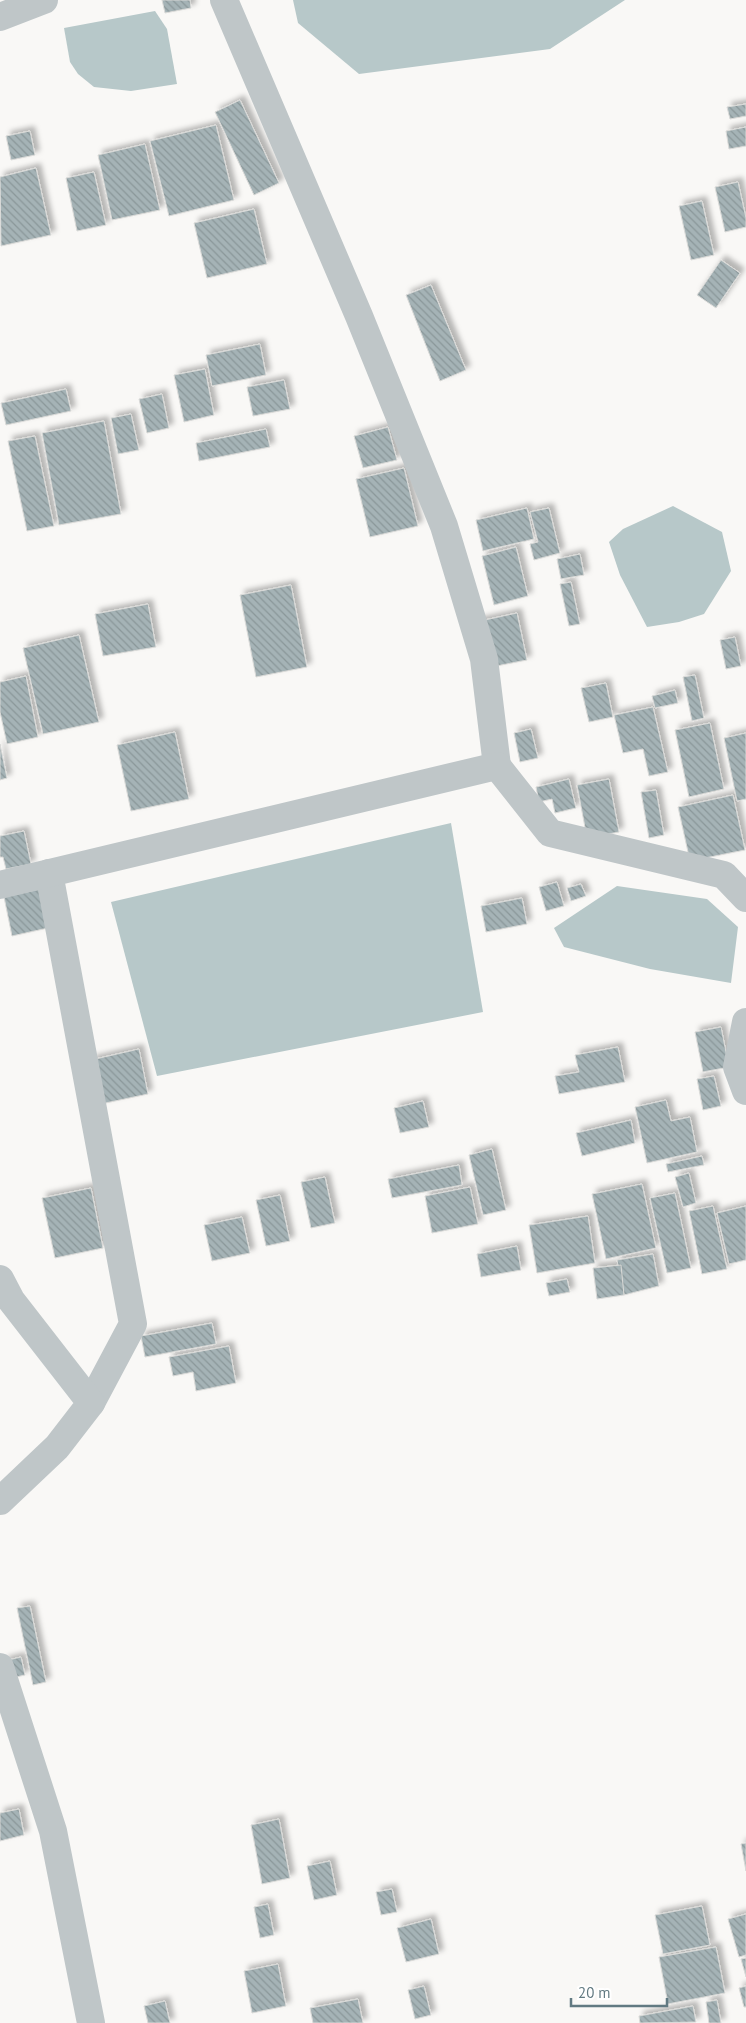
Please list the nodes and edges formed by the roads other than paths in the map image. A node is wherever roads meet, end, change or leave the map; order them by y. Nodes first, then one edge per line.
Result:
1 (44, 0) edge
2 (224, 0) edge
3 (0, 17) edge
4 (497, 766) junction
5 (49, 873) junction
6 (0, 885) edge
7 (746, 898) edge
8 (746, 1022) edge
9 (746, 1091) edge
10 (0, 1279) edge
11 (91, 1403) junction
12 (0, 1501) edge
13 (0, 1667) edge
14 (90, 2023) edge

1 - 3 street
2 - 4 street
4 - 5 street
4 - 7 street
5 - 6 street
5 - 11 street
8 - 9 street
10 - 11 street
11 - 12 street
13 - 14 street

